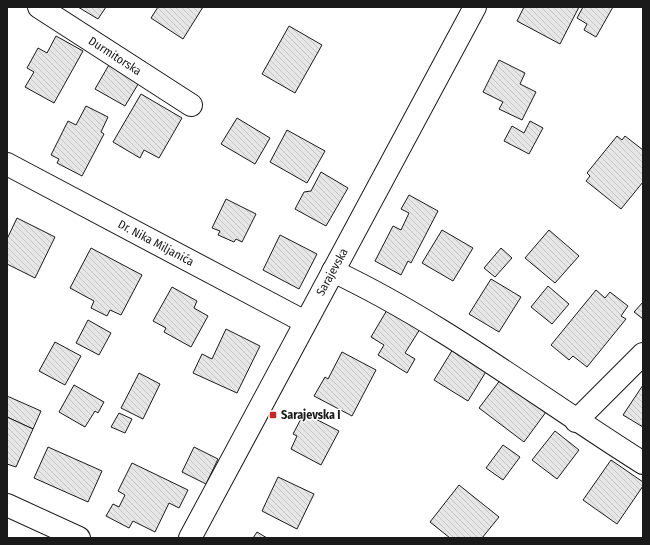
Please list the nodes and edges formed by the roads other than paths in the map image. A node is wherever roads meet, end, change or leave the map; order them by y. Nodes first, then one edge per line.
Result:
1 (39, 7) edge
2 (475, 7) edge
3 (191, 105) dead end
4 (7, 164) edge
5 (333, 271) junction
6 (305, 322) junction
7 (643, 354) edge
8 (576, 420) junction
9 (643, 463) edge
10 (7, 505) edge
11 (79, 538) edge
12 (190, 538) edge

1 - 3 street, Durmitorska
2 - 5 street, Sarajevska
4 - 6 street, Dr. Nika Miljanića
5 - 6 street, Sarajevska
5 - 8 street
6 - 12 street, Sarajevska
7 - 8 street
8 - 9 street
10 - 11 street

